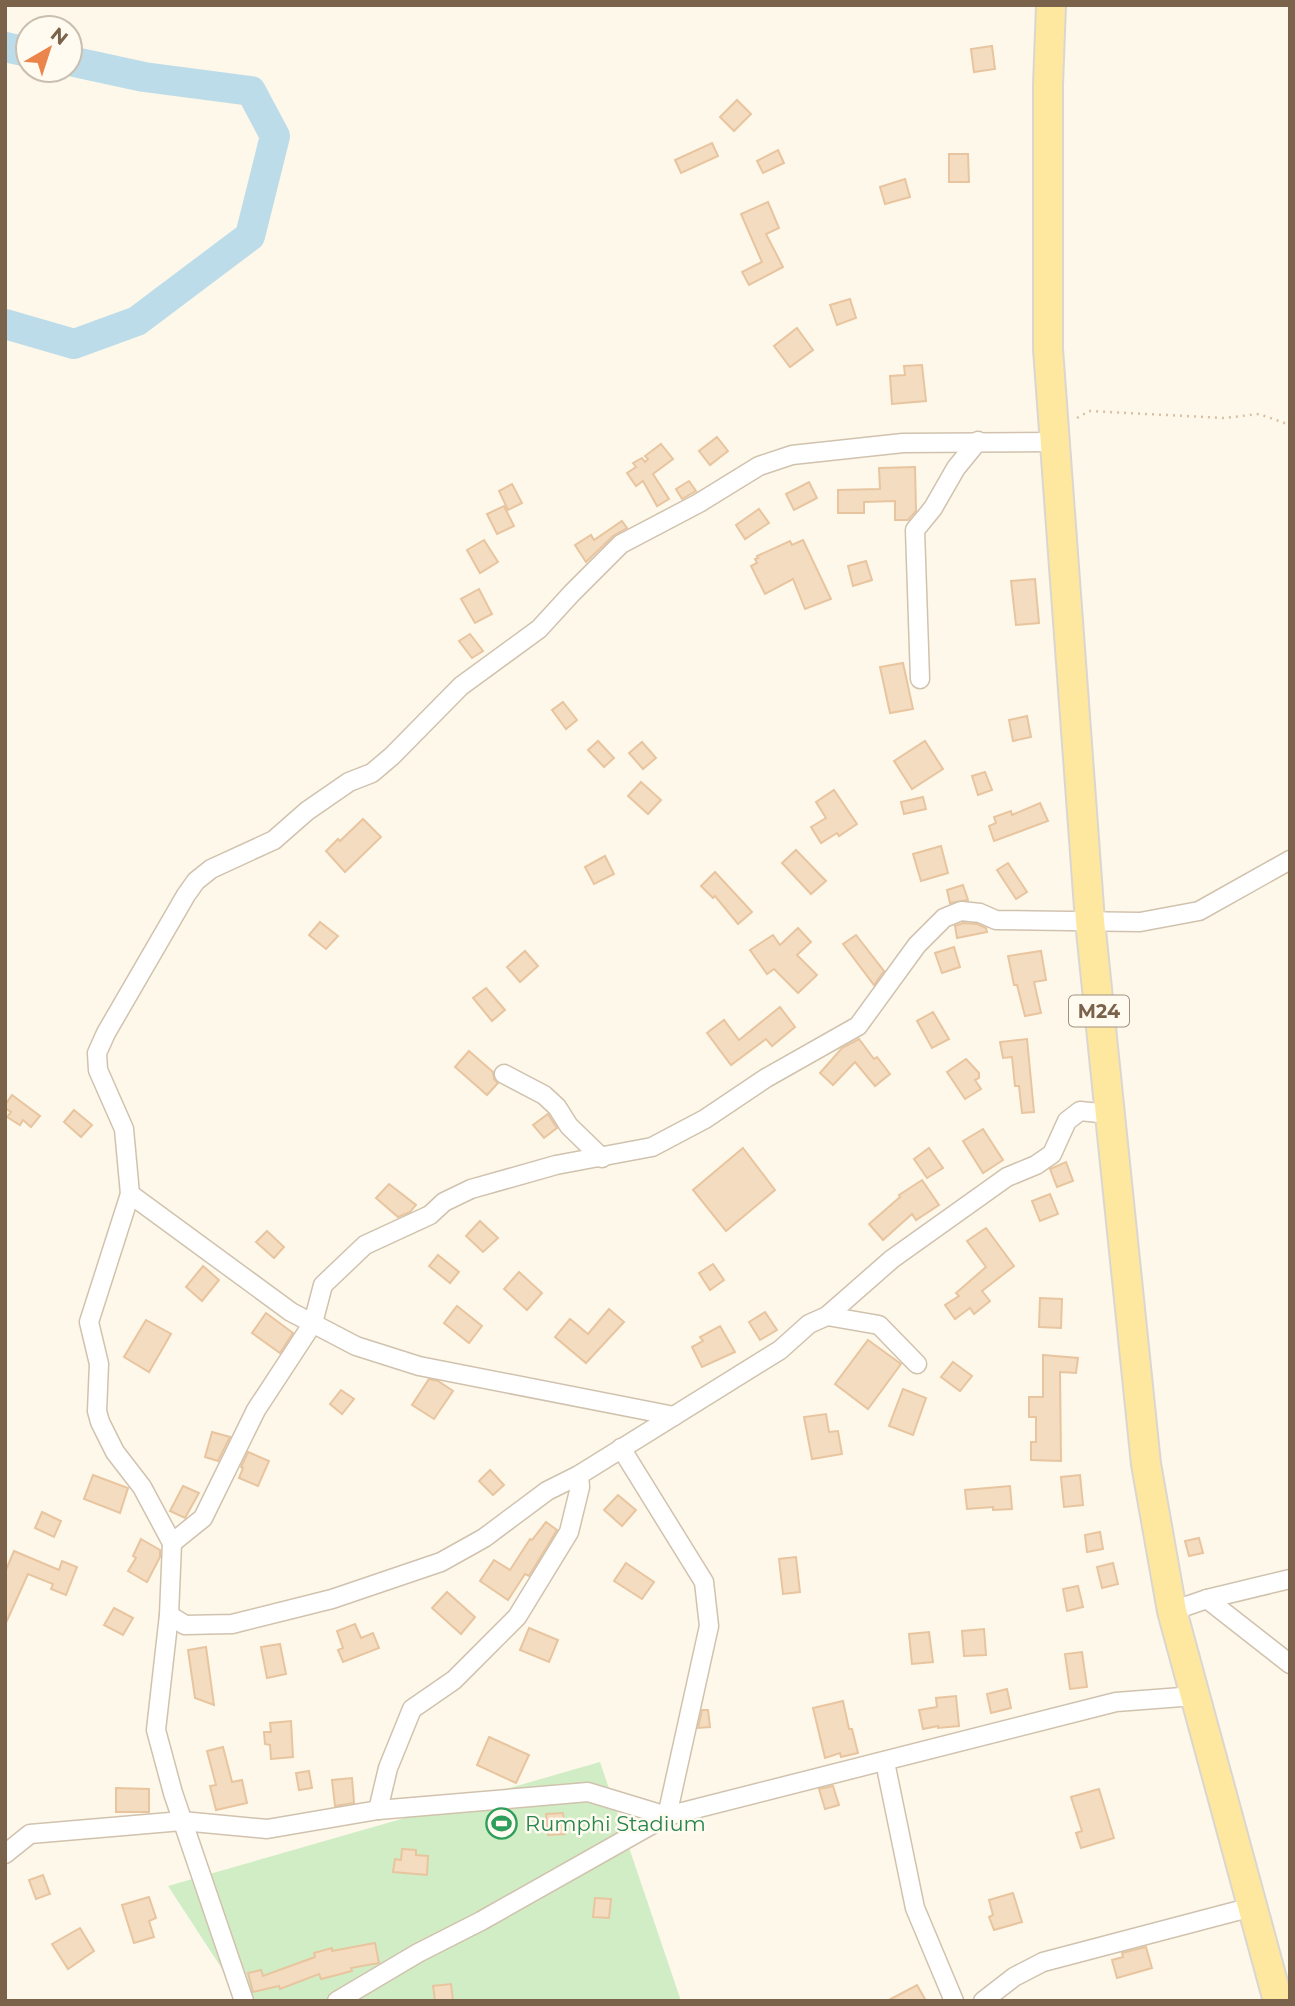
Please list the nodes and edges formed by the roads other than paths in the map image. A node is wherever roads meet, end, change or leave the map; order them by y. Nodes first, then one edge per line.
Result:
1 (1051, 5) edge
2 (1055, 436) junction
3 (978, 442) junction
4 (920, 679) dead end
5 (1290, 860) edge
6 (1090, 921) junction
7 (504, 1074) dead end
8 (1109, 1114) junction
9 (602, 1158) junction
10 (130, 1194) junction
11 (827, 1316) junction
12 (313, 1323) junction
13 (918, 1364) dead end
14 (674, 1416) junction
15 (621, 1448) junction
16 (579, 1475) junction
17 (172, 1543) junction
18 (1290, 1579) edge
19 (1207, 1599) junction
20 (1172, 1611) junction
21 (169, 1615) junction
22 (1290, 1664) edge
23 (1195, 1696) junction
24 (885, 1762) junction
25 (378, 1810) junction
26 (667, 1816) junction
27 (182, 1821) junction
28 (5, 1854) edge
29 (1252, 1907) junction
30 (244, 2001) edge
31 (337, 2001) edge
32 (954, 2001) edge
33 (983, 2001) edge
34 (1278, 2001) edge

1 - 2 main road, M24
2 - 3 street
2 - 6 main road, M24
3 - 4 street
3 - 10 street
5 - 6 street
6 - 8 main road, M24
6 - 9 street
7 - 9 street
8 - 11 street
8 - 20 main road, M24
9 - 12 street
10 - 12 street
10 - 17 street
11 - 13 street
11 - 14 street
12 - 14 street
12 - 17 street
14 - 15 street
15 - 16 street
15 - 26 street
16 - 21 street
16 - 25 street
17 - 21 street
18 - 19 street
19 - 20 street
19 - 22 street
20 - 23 main road, M24
21 - 27 street
23 - 24 street
23 - 29 main road, M24
24 - 26 street
24 - 32 street
25 - 26 street
25 - 27 street
26 - 31 street
27 - 28 street
27 - 30 street
29 - 33 street
29 - 34 main road, M24

